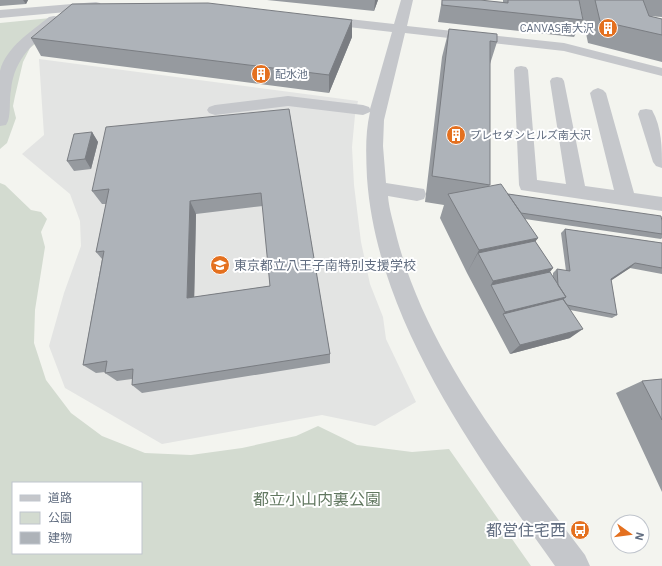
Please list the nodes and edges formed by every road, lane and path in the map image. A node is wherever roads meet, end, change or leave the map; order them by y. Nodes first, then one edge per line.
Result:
1 (407, 0) edge
2 (108, 5) edge
3 (60, 6) edge
4 (47, 9) junction
5 (0, 14) edge
6 (311, 19) edge
7 (400, 29) junction
8 (521, 70) dead end
9 (662, 72) edge
10 (558, 81) dead end
11 (598, 93) dead end
12 (215, 110) dead end
13 (363, 110) dead end
14 (646, 114) dead end
15 (0, 121) edge
16 (662, 162) edge
17 (376, 188) junction
18 (577, 192) junction
19 (417, 194) dead end
20 (626, 199) junction
21 (662, 204) edge
22 (574, 566) edge

1 - 7 street
2 - 4 street
3 - 4 street
3 - 15 street
4 - 5 street
6 - 7 street
7 - 9 street
7 - 17 street
8 - 18 street
10 - 18 street
11 - 20 street
12 - 13 street
14 - 16 street
17 - 19 street
17 - 22 street
18 - 20 street
20 - 21 street

